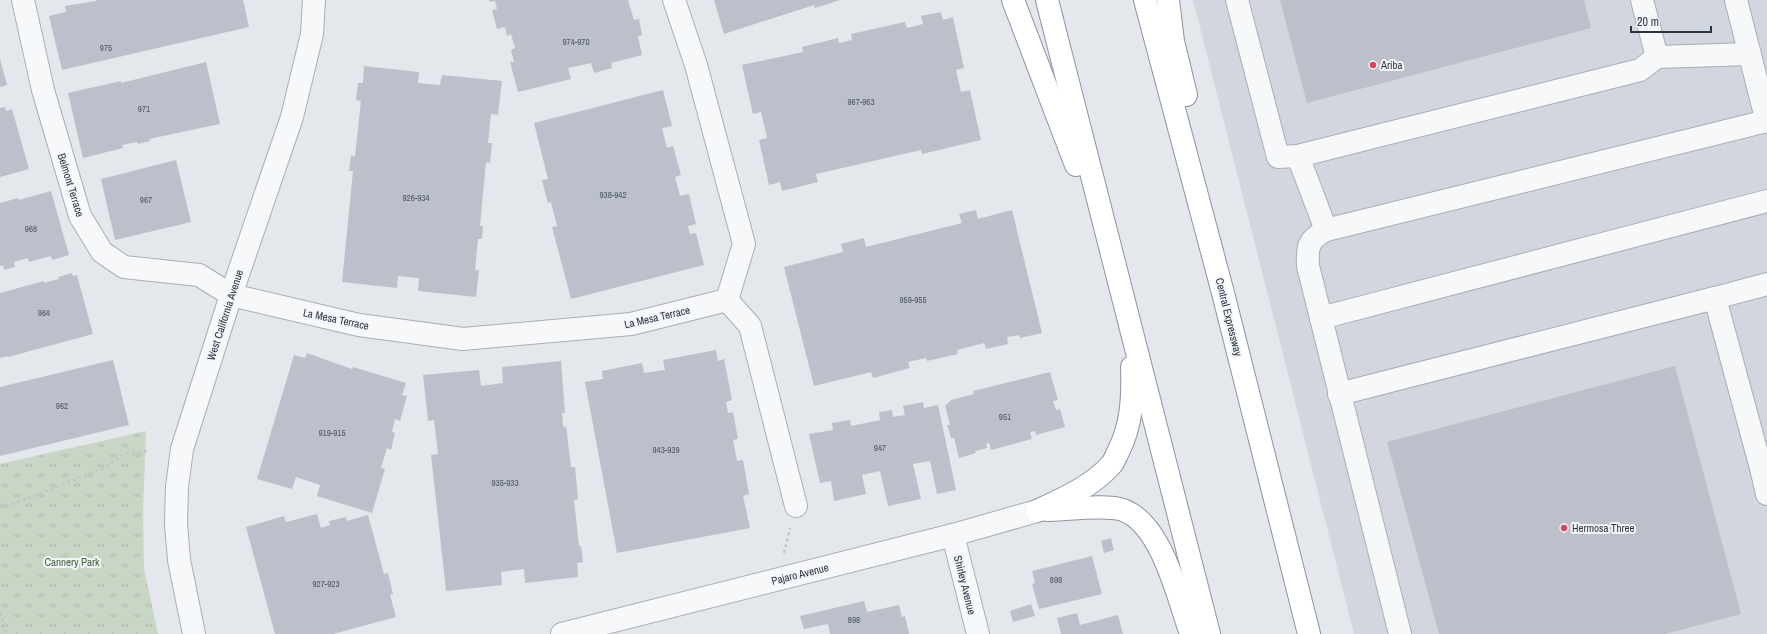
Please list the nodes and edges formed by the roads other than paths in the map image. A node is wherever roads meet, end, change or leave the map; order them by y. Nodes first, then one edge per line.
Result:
1 (314, 0) edge
2 (674, 0) edge
3 (1013, 0) edge
4 (1047, 0) edge
5 (1146, 0) edge
6 (1168, 0) edge
7 (1237, 0) edge
8 (1642, 0) edge
9 (1736, 0) edge
10 (28, 1) edge
11 (1750, 54) junction
12 (1657, 57) junction
13 (1767, 122) edge
14 (1298, 156) junction
15 (1767, 201) edge
16 (1326, 230) junction
17 (1113, 260) junction
18 (1767, 284) edge
19 (1223, 293) junction
20 (231, 295) junction
21 (1715, 298) junction
22 (727, 300) junction
23 (1321, 318) junction
24 (1130, 324) junction
25 (1340, 394) junction
26 (1764, 472) edge
27 (1767, 494) edge
28 (796, 506) road end
29 (1038, 511) junction
30 (953, 535) junction
31 (588, 631) edge
32 (194, 634) edge
33 (562, 634) edge
34 (978, 634) edge
35 (1191, 634) edge
36 (1209, 634) edge
37 (1309, 634) edge
38 (1400, 634) edge

1 - 20 street, West California Avenue
2 - 22 street
3 - 17 highway
4 - 17 highway
5 - 19 highway, Central Expressway
6 - 19 highway
7 - 14 street
8 - 12 street
9 - 11 street
10 - 20 street, Belmont Terrace
11 - 12 street
11 - 13 street
12 - 14 street
13 - 16 street
14 - 16 street
15 - 23 street
16 - 23 street
17 - 24 highway
18 - 21 street
19 - 37 highway, Central Expressway
20 - 22 street, La Mesa Terrace
20 - 32 street, West California Avenue
21 - 25 street
21 - 26 street
22 - 28 street
23 - 25 street
24 - 29 highway
24 - 36 highway
25 - 38 street
26 - 27 street
29 - 30 street, Pajaro Avenue
29 - 35 highway
30 - 31 street, Pajaro Avenue
30 - 34 street, Shirley Avenue
31 - 33 street, Pajaro Avenue

